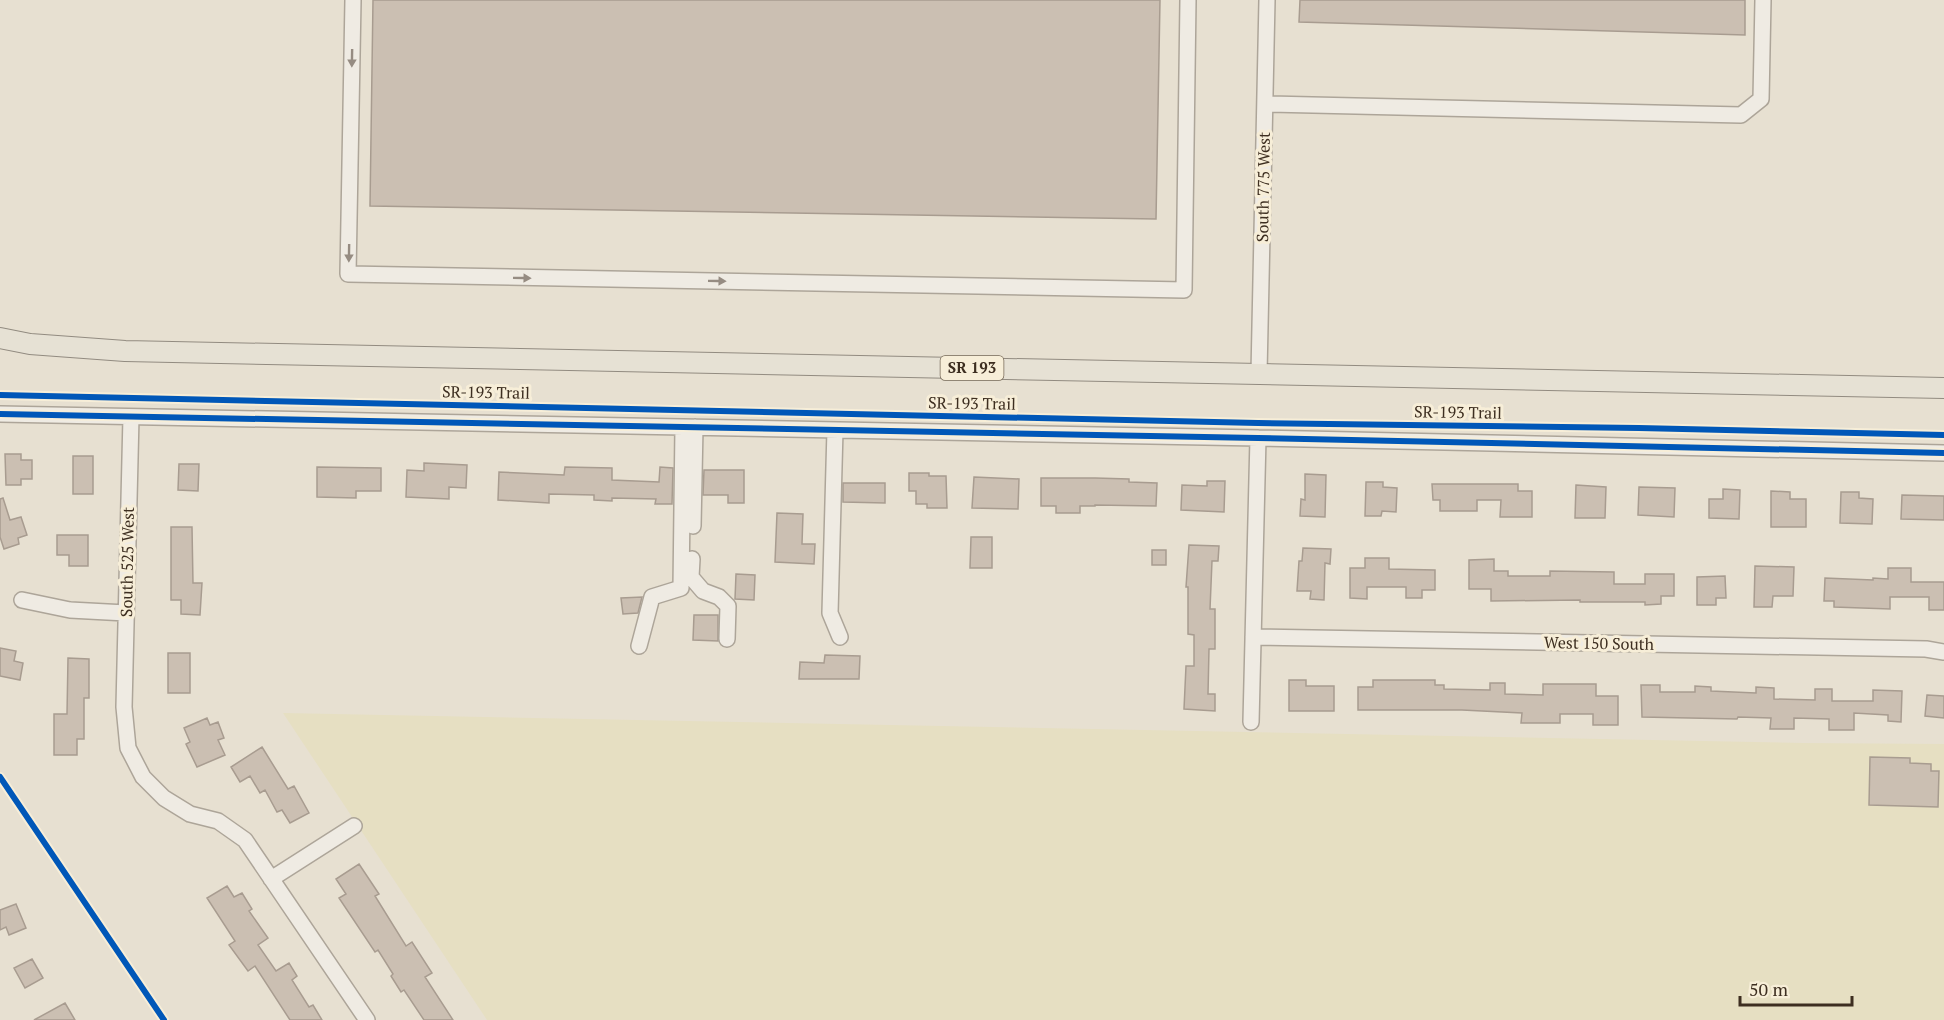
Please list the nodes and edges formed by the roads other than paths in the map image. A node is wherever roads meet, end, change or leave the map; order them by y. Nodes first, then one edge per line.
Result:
1 (353, 0) edge
2 (1188, 0) edge
3 (1267, 0) edge
4 (1763, 0) edge
5 (1265, 104) junction
6 (0, 338) edge
7 (1259, 374) junction
8 (1944, 388) edge
9 (0, 414) edge
10 (131, 417) junction
11 (689, 427) junction
12 (835, 430) junction
13 (1258, 438) junction
14 (1944, 453) edge
15 (22, 600) dead end
16 (126, 613) junction
17 (840, 637) dead end
18 (1253, 637) junction
19 (727, 639) dead end
20 (639, 646) dead end
21 (1944, 652) edge
22 (1251, 722) dead end
23 (354, 826) dead end
24 (272, 879) junction
25 (367, 1020) edge

1 -> 2 street
3 - 5 street, South 775 West
4 - 5 street
5 - 7 street, South 775 West
6 - 7 main road, SR 193
7 - 8 main road, SR 193
9 - 10 street
10 - 11 street
10 - 16 street, South 525 West
11 - 12 street
11 - 19 street
11 - 20 street
12 - 13 street
12 - 17 street
13 - 14 street
13 - 18 street
15 - 16 street
16 - 24 street, South 525 West
18 - 21 street, West 150 South
18 - 22 street
23 - 24 street
24 - 25 street, South 525 West

